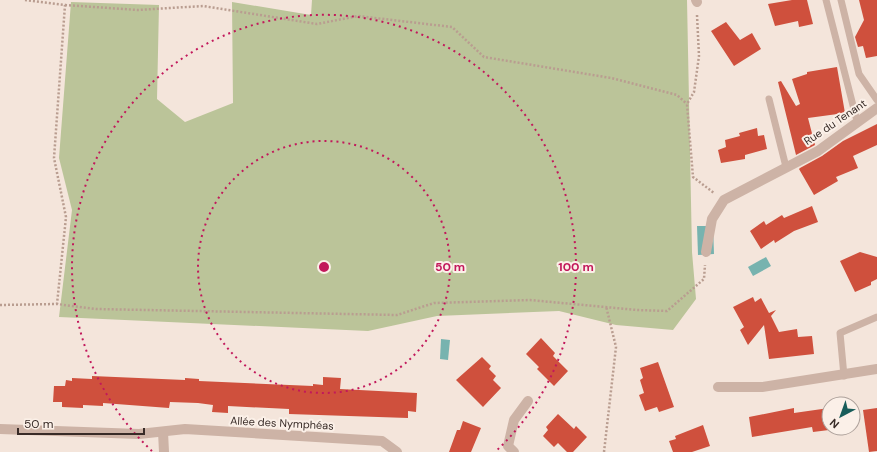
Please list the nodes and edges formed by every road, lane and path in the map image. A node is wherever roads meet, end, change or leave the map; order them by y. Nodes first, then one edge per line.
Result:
1 (24, 0) edge
2 (826, 0) edge
3 (841, 0) edge
4 (696, 1) edge
5 (65, 5) junction
6 (769, 99) dead end
7 (877, 100) edge
8 (687, 104) junction
9 (877, 108) edge
10 (857, 121) junction
11 (786, 167) junction
12 (724, 200) junction
13 (706, 252) joint
14 (57, 304) junction
15 (0, 305) edge
16 (606, 306) junction
17 (877, 317) edge
18 (877, 370) edge
19 (844, 376) junction
20 (718, 387) dead end
21 (528, 401) dead end
22 (0, 429) edge
23 (163, 432) junction
24 (164, 452) edge
25 (397, 452) edge
26 (514, 452) edge
27 (604, 452) edge

1 - 5 path
2 - 10 lane
3 - 7 lane, Rue du Tenant
4 - 8 path
5 - 8 path
5 - 14 path
6 - 11 lane
8 - 12 path
9 - 10 street, Rue du Tenant
10 - 11 street, Rue du Tenant
11 - 12 street, Rue du Tenant
12 - 13 street, Rue du Tenant
13 - 16 path
14 - 15 path
14 - 16 path
16 - 27 path
17 - 19 lane
18 - 19 street
19 - 20 street
21 - 26 street
22 - 23 street, Allée des Nymphéas
23 - 24 street
23 - 25 street, Allée des Nymphéas

